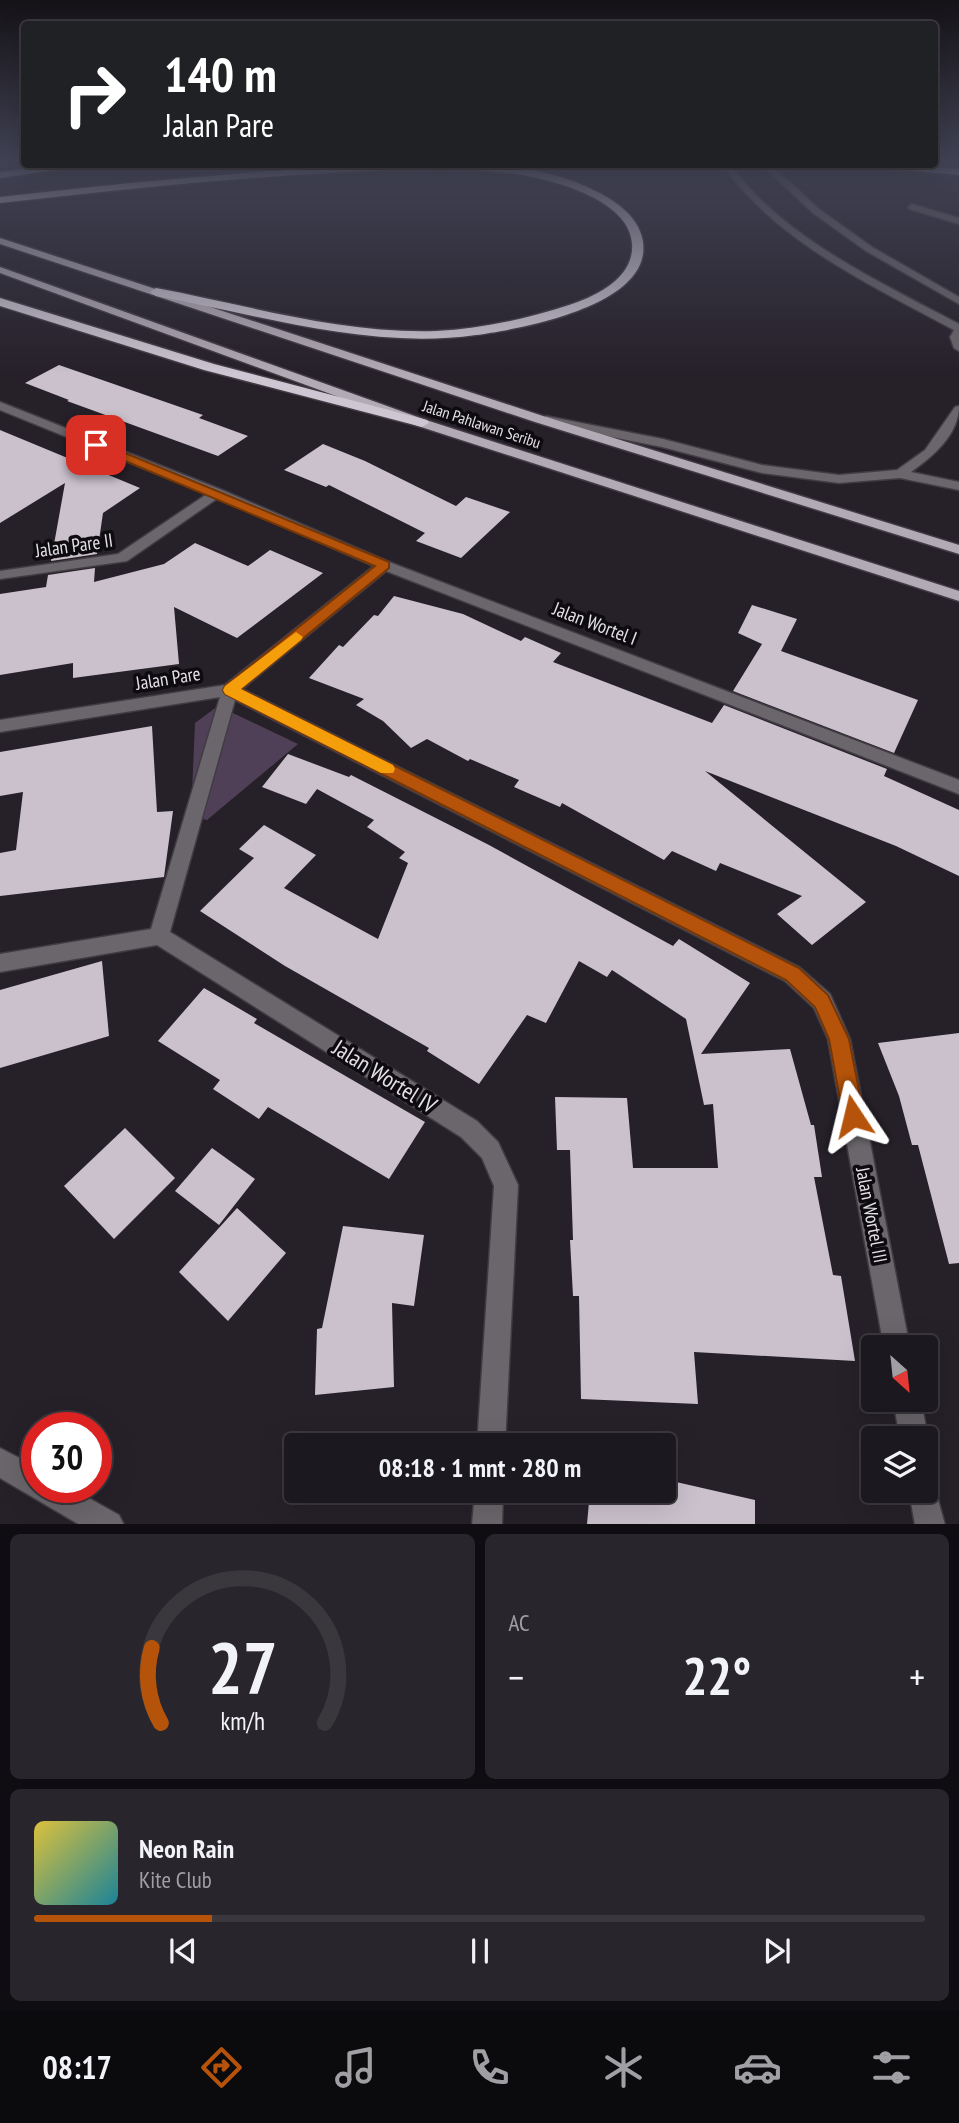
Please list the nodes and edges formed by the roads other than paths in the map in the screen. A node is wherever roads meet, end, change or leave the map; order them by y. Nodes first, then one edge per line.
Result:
1 (637, 231) edge
2 (797, 231) edge
3 (844, 231) edge
4 (0, 242) edge
5 (0, 270) edge
6 (156, 292) junction
7 (959, 301) edge
8 (0, 302) edge
9 (959, 329) edge
10 (959, 348) edge
11 (0, 406) edge
12 (959, 410) edge
13 (539, 419) junction
14 (422, 423) junction
15 (900, 474) junction
16 (959, 486) edge
17 (217, 493) junction
18 (959, 550) edge
19 (384, 565) junction
20 (0, 575) edge
21 (959, 596) edge
22 (230, 690) junction
23 (0, 726) edge
24 (959, 787) edge
25 (159, 936) junction
26 (0, 963) edge
27 (895, 1335) edge
28 (492, 1433) edge
29 (0, 1462) edge
30 (21, 1474) edge
31 (71, 1503) edge
32 (488, 1503) edge
33 (926, 1503) edge
34 (109, 1524) edge
35 (487, 1524) edge
36 (930, 1524) edge

1 - 6 highway
2 - 9 street
3 - 7 street
4 - 6 main road, Jalan Pahlawan Seribu
5 - 14 main road, Jalan Pahlawan Seribu
6 - 13 main road, Jalan Pahlawan Seribu
8 - 14 highway
9 - 10 street
11 - 17 street, Jalan Wortel I
12 - 15 street
13 - 15 street
13 - 18 main road, Jalan Pahlawan Seribu
14 - 21 main road, Jalan Pahlawan Seribu
15 - 16 street
17 - 19 street, Jalan Wortel I
17 - 20 street, Jalan Pare II
19 - 22 street, Jalan Pare
19 - 24 street, Jalan Wortel I
22 - 23 street, Jalan Pare
22 - 25 street
22 - 27 street, Jalan Wortel III
25 - 26 street
25 - 28 street, Jalan Wortel IV
29 - 30 street
31 - 34 street
32 - 35 street
33 - 36 street

